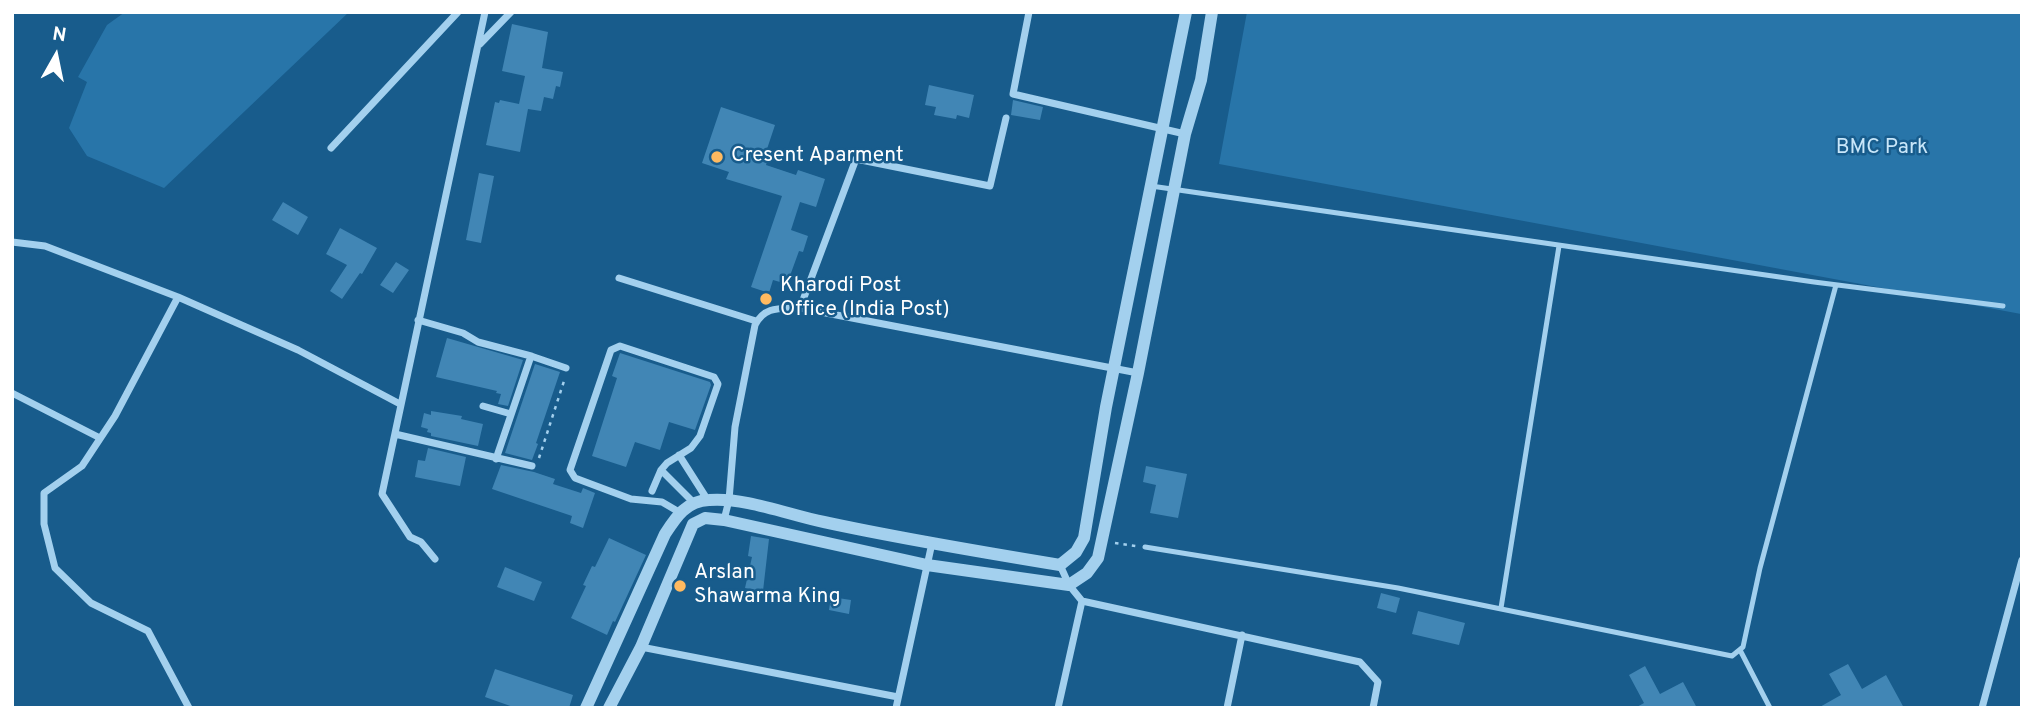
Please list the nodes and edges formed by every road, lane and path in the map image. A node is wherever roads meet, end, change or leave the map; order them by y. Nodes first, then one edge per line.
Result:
1 (458, 12) edge
2 (485, 12) edge
3 (511, 12) edge
4 (1029, 12) edge
5 (1186, 12) edge
6 (1212, 12) edge
7 (478, 46) junction
8 (1006, 118) dead end
9 (1163, 128) junction
10 (1185, 134) junction
11 (331, 148) dead end
12 (1151, 187) junction
13 (1174, 191) junction
14 (12, 242) edge
15 (1559, 246) junction
16 (619, 278) dead end
17 (1836, 285) junction
18 (178, 297) junction
19 (2003, 306) dead end
20 (800, 308) junction
21 (418, 320) junction
22 (757, 321) junction
23 (531, 356) junction
24 (566, 368) joint
25 (1115, 368) junction
26 (1138, 373) junction
27 (12, 393) edge
28 (400, 404) junction
29 (482, 407) dead end
30 (1106, 407) junction
31 (1129, 412) junction
32 (512, 414) junction
33 (395, 434) junction
34 (100, 438) junction
35 (679, 455) junction
36 (496, 459) junction
37 (532, 466) joint
38 (661, 470) junction
39 (652, 491) dead end
40 (1091, 499) junction
41 (729, 500) junction
42 (700, 501) junction
43 (1109, 503) junction
44 (679, 512) junction
45 (724, 520) junction
46 (1101, 541) junction
47 (932, 543) junction
48 (1145, 547) joint
49 (435, 559) dead end
50 (2022, 560) edge
51 (927, 565) junction
52 (1060, 565) junction
53 (1069, 585) junction
54 (1082, 601) junction
55 (1501, 608) junction
56 (1242, 635) junction
57 (641, 647) junction
58 (1740, 650) junction
59 (898, 697) junction
60 (189, 708) edge
61 (586, 708) edge
62 (609, 708) edge
63 (896, 708) edge
64 (1058, 708) edge
65 (1227, 708) edge
66 (1373, 708) edge
67 (1770, 708) edge
68 (1982, 708) edge

1 - 11 street
2 - 7 street
3 - 7 street
4 - 9 street
5 - 9 street
6 - 10 street
7 - 21 street
8 - 20 street
9 - 10 street
9 - 12 street
10 - 13 street
12 - 13 lane
12 - 25 street
13 - 15 lane
13 - 26 street
14 - 18 street
15 - 17 lane
15 - 55 lane
16 - 22 street
17 - 19 lane
17 - 58 lane
18 - 28 street
18 - 34 street
20 - 22 street
20 - 25 street
21 - 23 street
21 - 28 street
22 - 41 street
23 - 24 street
23 - 32 street
24 - 37 path
25 - 26 street
25 - 30 street
26 - 31 street
27 - 34 street
28 - 33 street
29 - 32 street
30 - 31 street
30 - 40 street
31 - 43 street
32 - 36 street
33 - 36 street
33 - 49 street
34 - 60 street
35 - 38 street
35 - 42 street
35 - 44 street
36 - 37 street
38 - 39 street
38 - 42 street
40 - 43 street
40 - 52 street
41 - 42 street
41 - 45 street
41 - 47 street
42 - 44 street
43 - 46 street
44 - 61 street
45 - 51 street
45 - 57 street
46 - 48 path
46 - 53 street
47 - 51 street
47 - 52 street
48 - 55 lane
50 - 68 street
51 - 53 street
51 - 59 street
52 - 53 street
53 - 54 street
54 - 56 street
54 - 64 street
55 - 58 lane
56 - 65 street
56 - 66 street
57 - 59 street
57 - 62 street
58 - 67 lane
59 - 63 street

